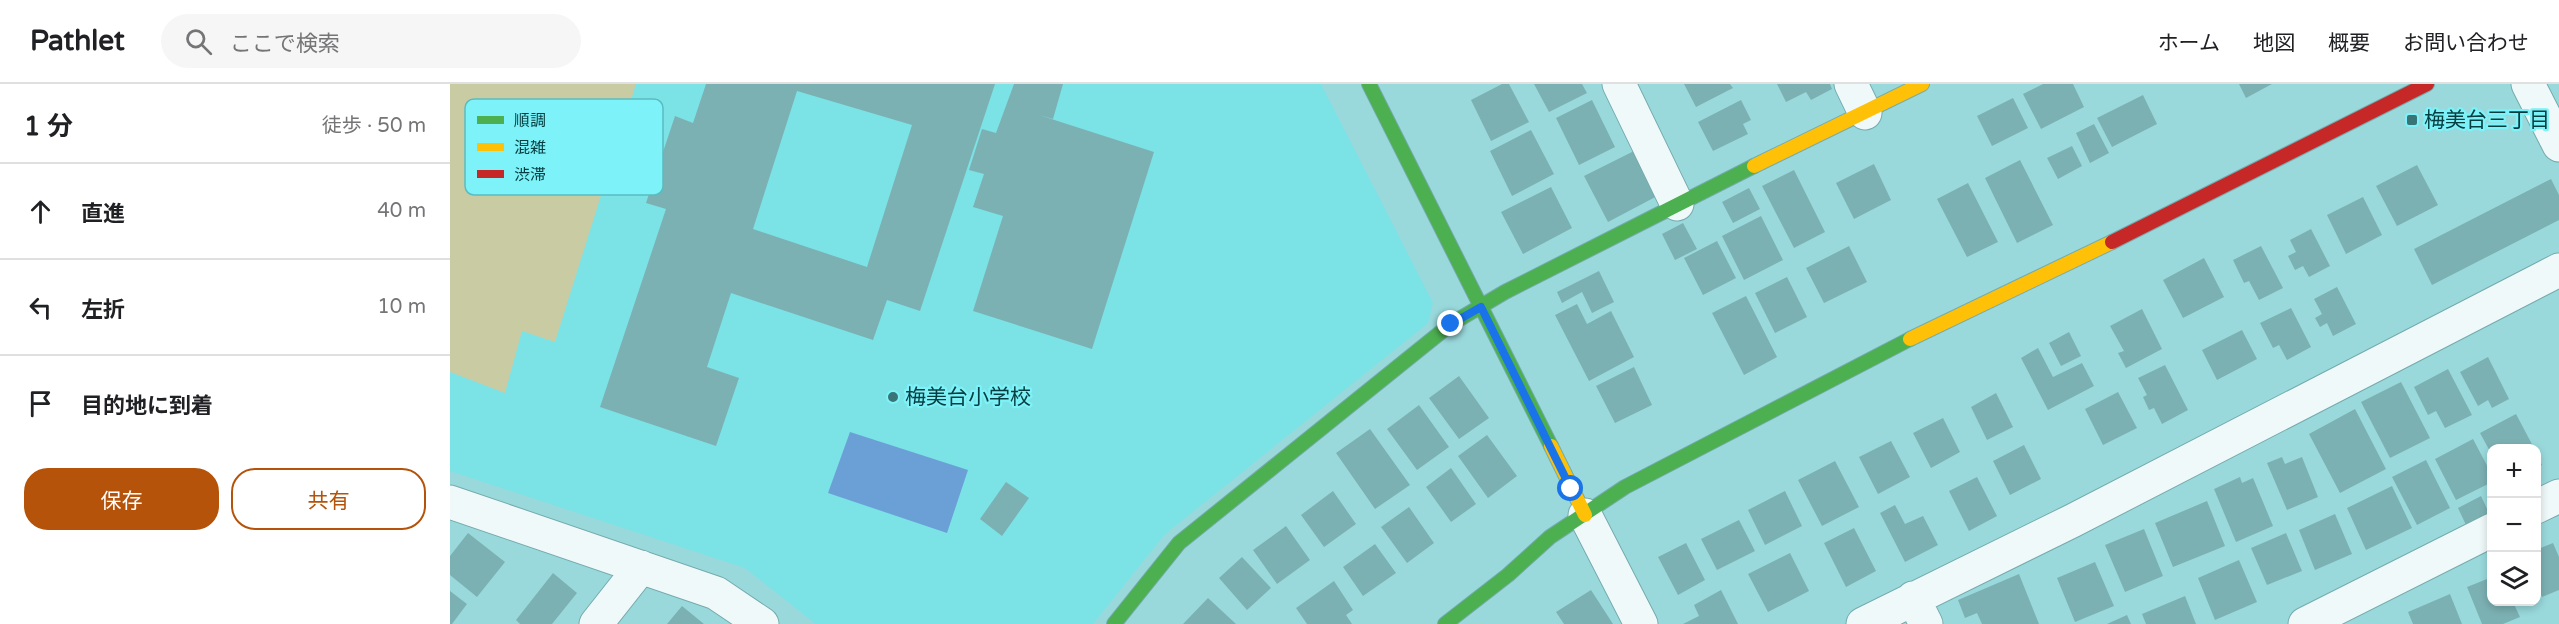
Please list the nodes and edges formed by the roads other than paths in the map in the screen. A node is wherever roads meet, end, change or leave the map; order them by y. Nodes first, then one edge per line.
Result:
1 (1369, 84) edge
2 (1619, 84) edge
3 (1922, 84) edge
4 (2427, 84) edge
5 (2528, 84) edge
6 (1858, 98) edge
7 (2559, 145) edge
8 (1677, 204) junction
9 (2559, 270) edge
10 (1481, 307) junction
11 (2559, 496) edge
12 (450, 502) edge
13 (2541, 505) edge
14 (1585, 515) junction
15 (2487, 533) edge
16 (641, 567) junction
17 (1919, 611) edge
18 (596, 624) edge
19 (762, 624) edge
20 (1114, 624) edge
21 (1445, 624) edge
22 (1641, 624) edge
23 (1863, 624) edge
24 (2305, 624) edge

1 - 10 street
2 - 8 street
3 - 6 street
4 - 14 street
5 - 7 street
6 - 8 street
8 - 10 street
9 - 17 street
10 - 14 street
10 - 20 street
11 - 13 street
12 - 16 street
14 - 21 street
14 - 22 street
15 - 24 street
16 - 18 street
16 - 19 street
17 - 23 street

